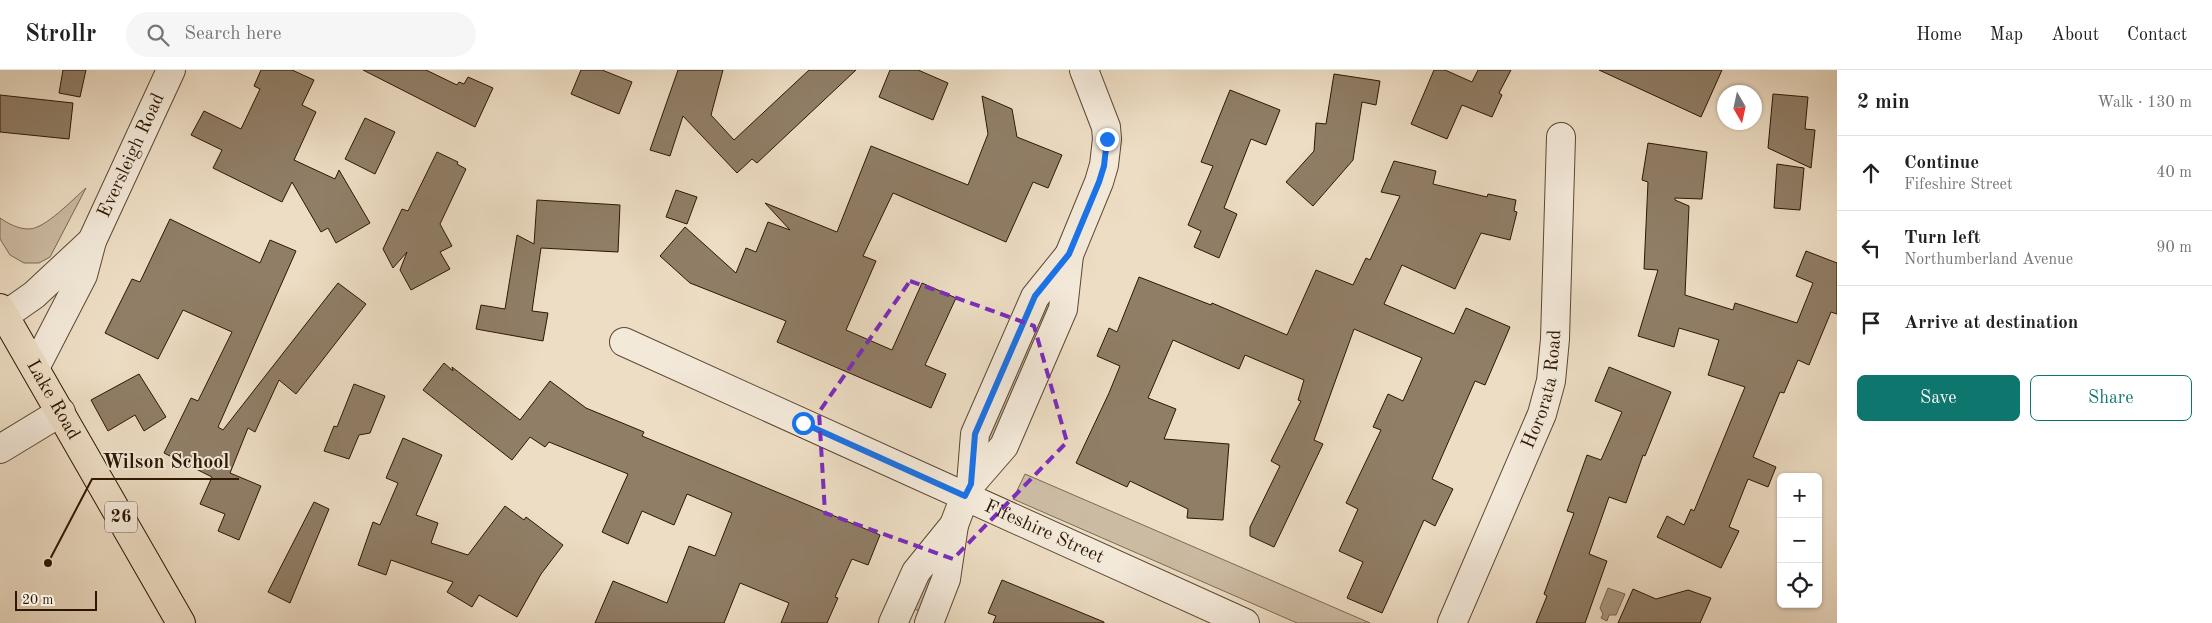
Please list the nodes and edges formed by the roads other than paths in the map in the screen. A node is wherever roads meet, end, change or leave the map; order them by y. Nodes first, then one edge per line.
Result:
1 (171, 70) edge
2 (1084, 70) edge
3 (1561, 137) dead end
4 (92, 241) junction
5 (2, 312) edge
6 (624, 342) dead end
7 (36, 368) junction
8 (61, 412) junction
9 (0, 448) edge
10 (968, 490) junction
11 (954, 525) junction
12 (896, 617) edge
13 (181, 623) edge
14 (924, 623) edge
15 (928, 623) edge
16 (1246, 623) edge
17 (1452, 623) edge

1 - 4 street, Eversleigh Road
2 - 10 street
3 - 17 street, Hororata Road
4 - 5 street, Eversleigh Road
4 - 7 street, Eversleigh Road
5 - 7 main road, Lake Road / 26
6 - 10 street, Fifeshire Street
7 - 8 main road, Lake Road / 26
8 - 9 street
8 - 13 main road, Lake Road / 26
10 - 11 street
10 - 16 street, Fifeshire Street
11 - 12 street
11 - 15 street
12 - 14 street

